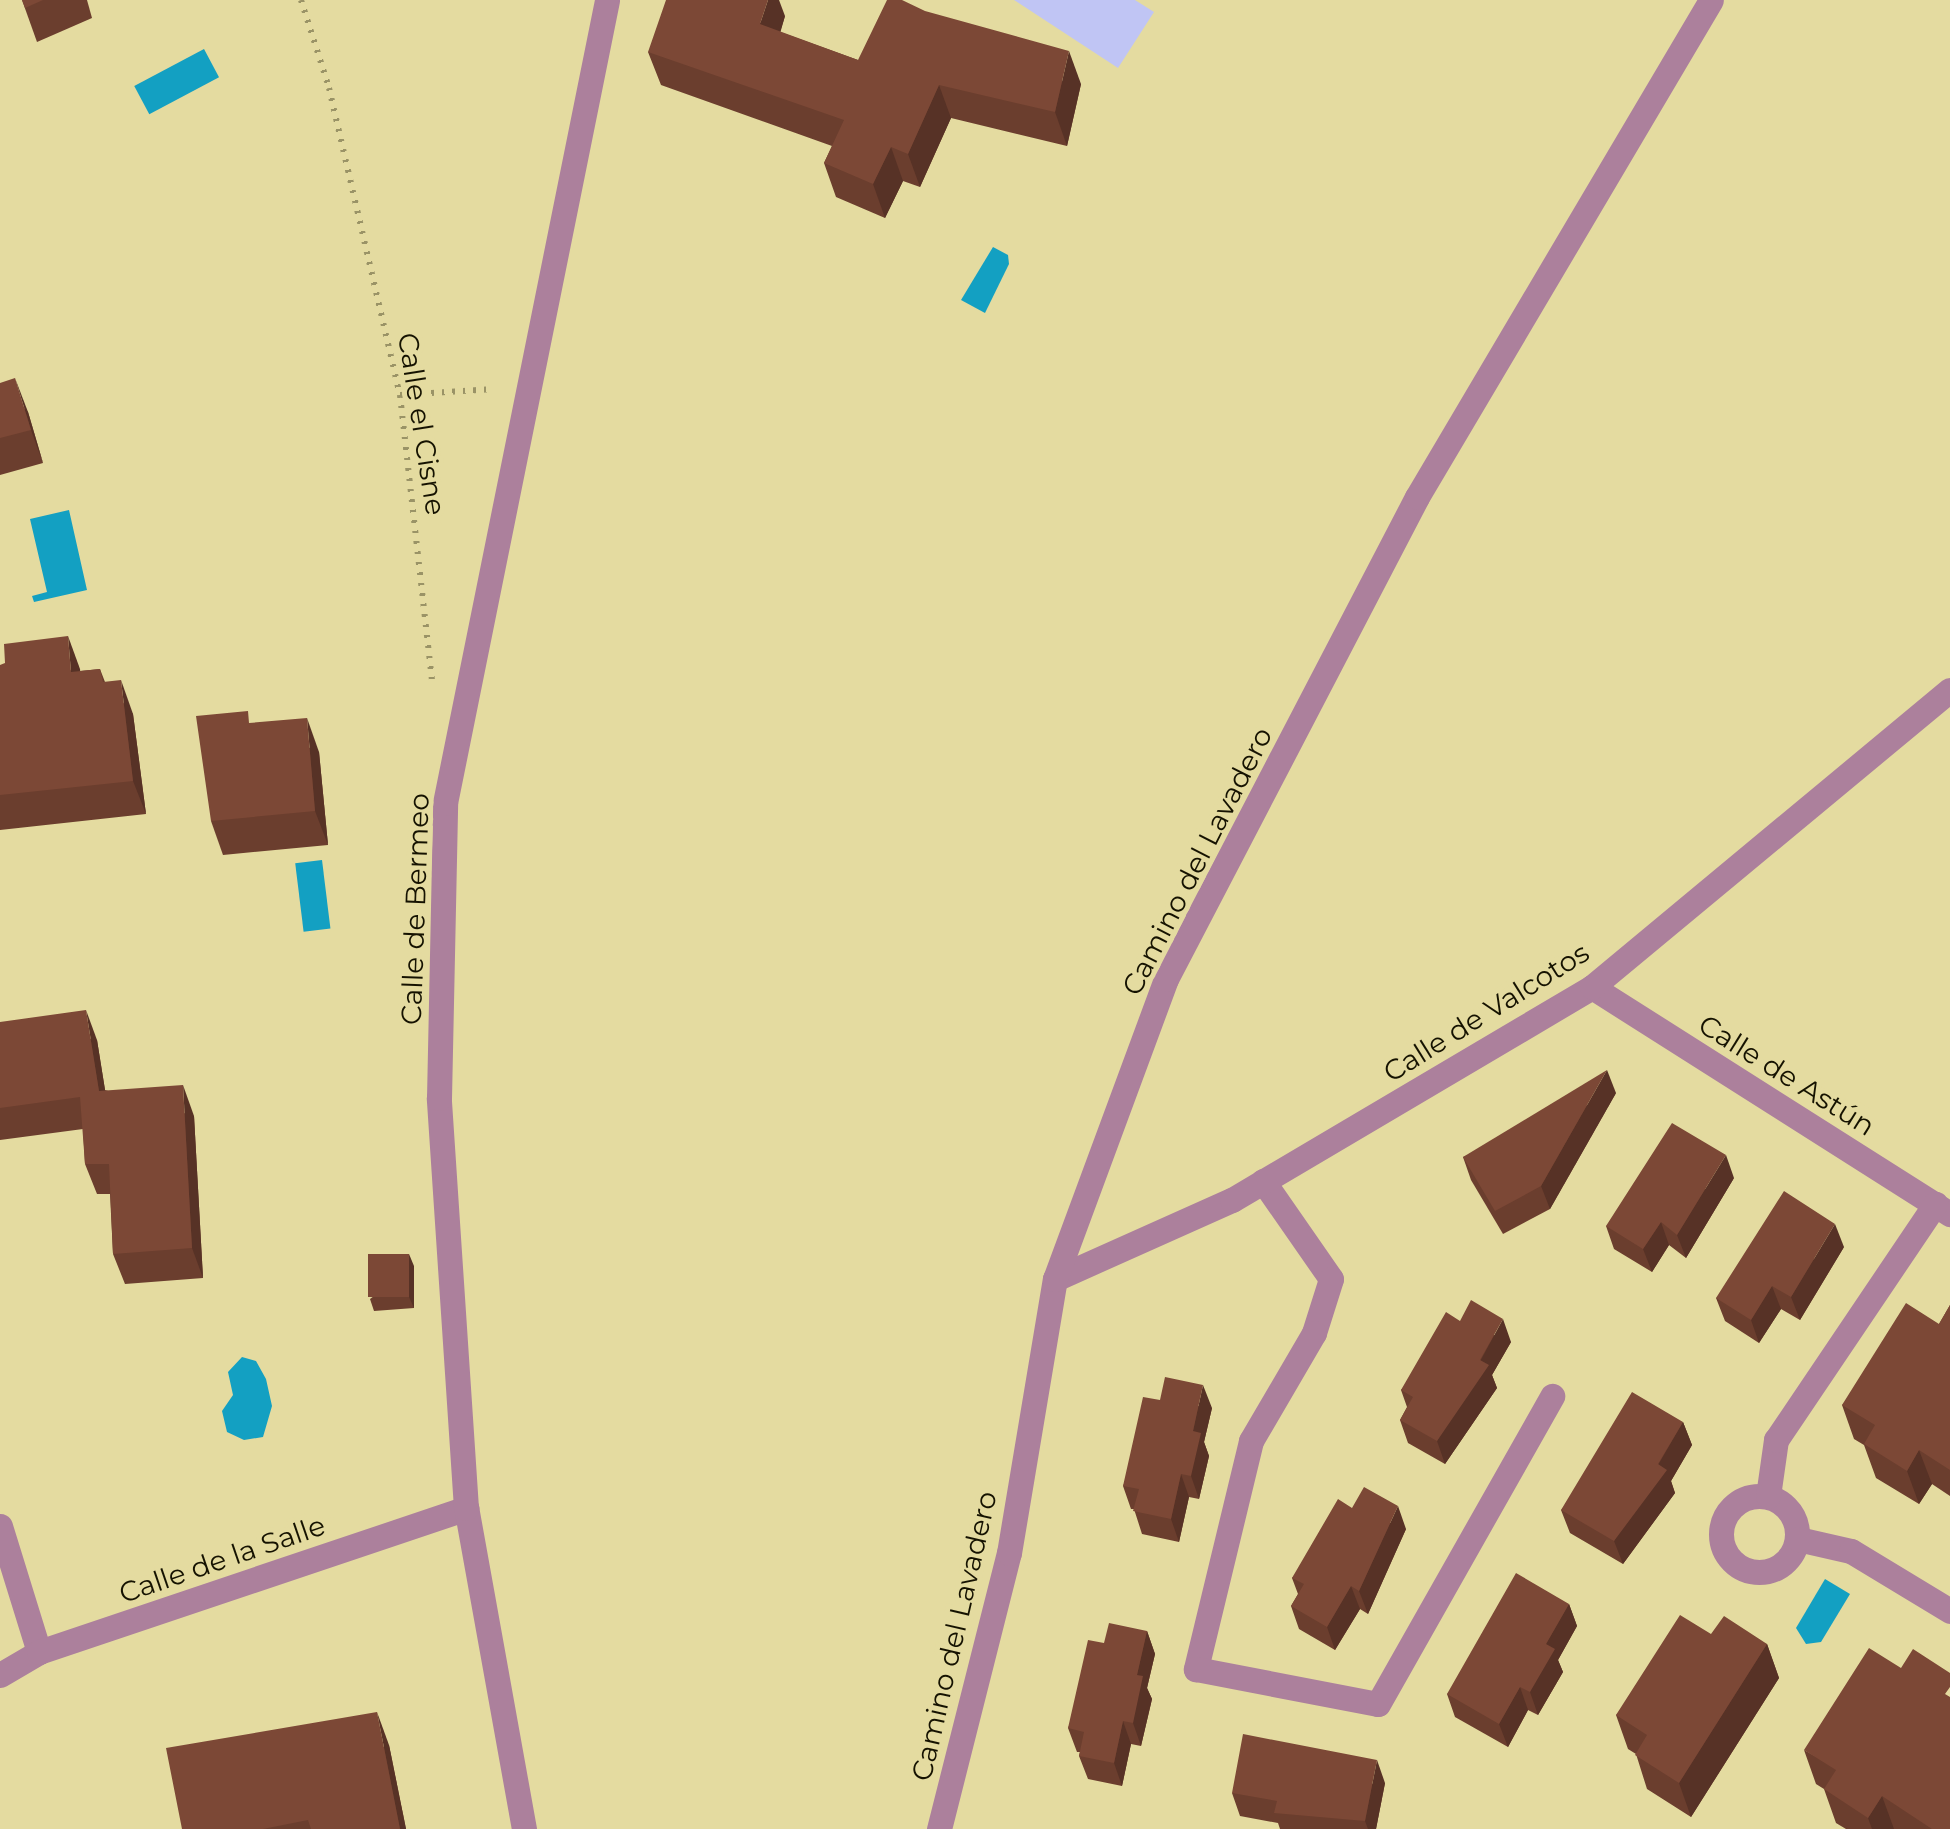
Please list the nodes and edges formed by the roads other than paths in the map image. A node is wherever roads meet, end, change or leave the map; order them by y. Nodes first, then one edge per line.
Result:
1 (607, 0) edge
2 (1710, 0) edge
3 (1950, 690) edge
4 (1592, 987) junction
5 (1264, 1181) junction
6 (1942, 1209) edge
7 (1056, 1279) junction
8 (1552, 1396) dead end
9 (1768, 1496) junction
10 (466, 1508) junction
11 (0, 1526) edge
12 (1798, 1539) junction
13 (1950, 1610) edge
14 (39, 1652) junction
15 (0, 1675) edge
16 (524, 1829) edge
17 (939, 1829) edge

1 - 10 street, Calle de Bermeo
2 - 7 street, Camino del Lavadero
3 - 4 street, Calle de Valcotos
4 - 5 street, Calle de Valcotos
4 - 6 street, Calle de Astún
5 - 7 street, Calle de Valcotos
5 - 8 street
6 - 9 street
7 - 17 street, Camino del Lavadero
9 - 12 street
9 - 12 street
10 - 14 street, Calle de la Salle
10 - 16 street, Calle de Bermeo
11 - 14 street
12 - 13 street
14 - 15 street, Calle de la Salle

